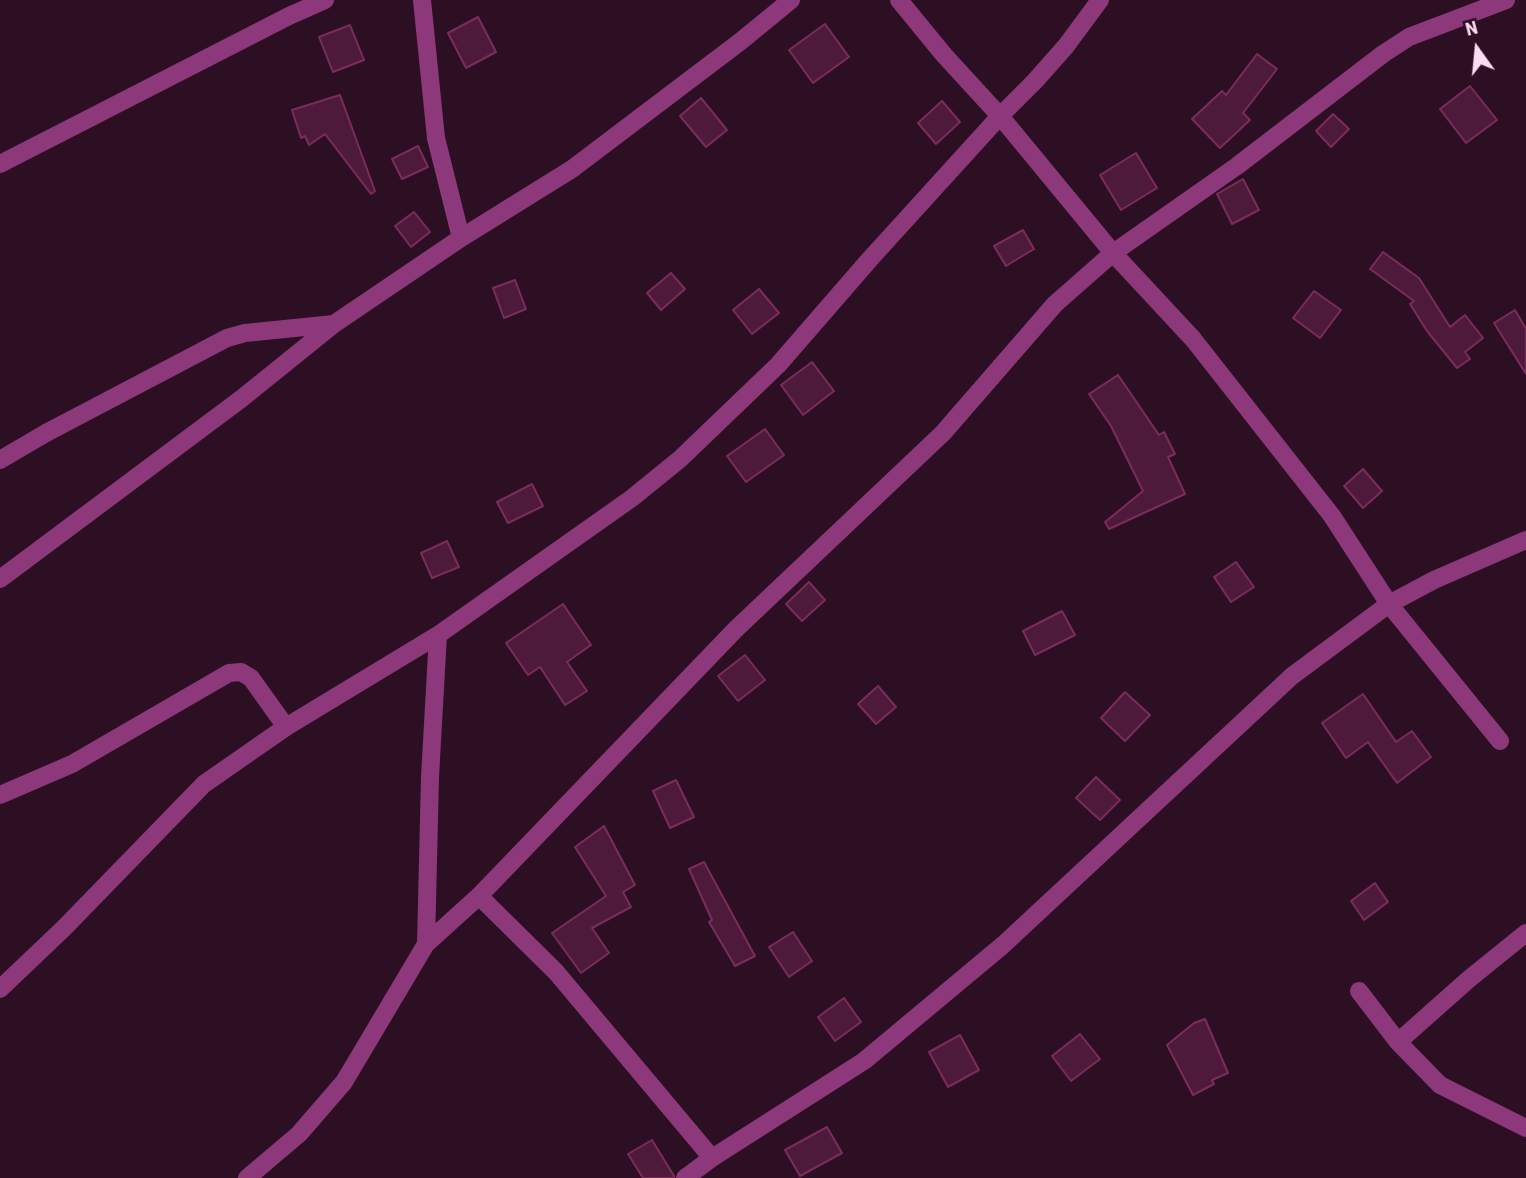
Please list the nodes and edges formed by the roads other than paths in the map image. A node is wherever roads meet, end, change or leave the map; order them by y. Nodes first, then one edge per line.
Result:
1 (325, 0) edge
2 (422, 0) edge
3 (791, 0) edge
4 (899, 0) edge
5 (1100, 0) edge
6 (1506, 0) edge
7 (1000, 116) junction
8 (0, 164) edge
9 (461, 238) junction
10 (1114, 253) junction
11 (334, 324) junction
12 (0, 460) edge
13 (1526, 540) edge
14 (0, 579) edge
15 (1388, 604) junction
16 (438, 635) junction
17 (286, 727) junction
18 (1500, 741) dead end
19 (0, 795) edge
20 (479, 896) junction
21 (1526, 933) edge
22 (426, 944) junction
23 (0, 989) edge
24 (1359, 991) dead end
25 (1398, 1042) junction
26 (1526, 1128) edge
27 (712, 1158) junction
28 (247, 1178) edge
29 (685, 1178) edge

1 - 8 street
2 - 9 street
3 - 9 street
4 - 7 street
5 - 7 street
6 - 10 street
7 - 10 street
7 - 16 street
9 - 11 street
10 - 15 street
10 - 20 street
11 - 12 street
11 - 14 street
13 - 15 street
15 - 18 street
15 - 27 street
16 - 17 street
16 - 22 street
17 - 19 street
17 - 23 street
20 - 22 street
20 - 27 street
21 - 25 street
22 - 28 street
24 - 25 street
25 - 26 street
27 - 29 street

